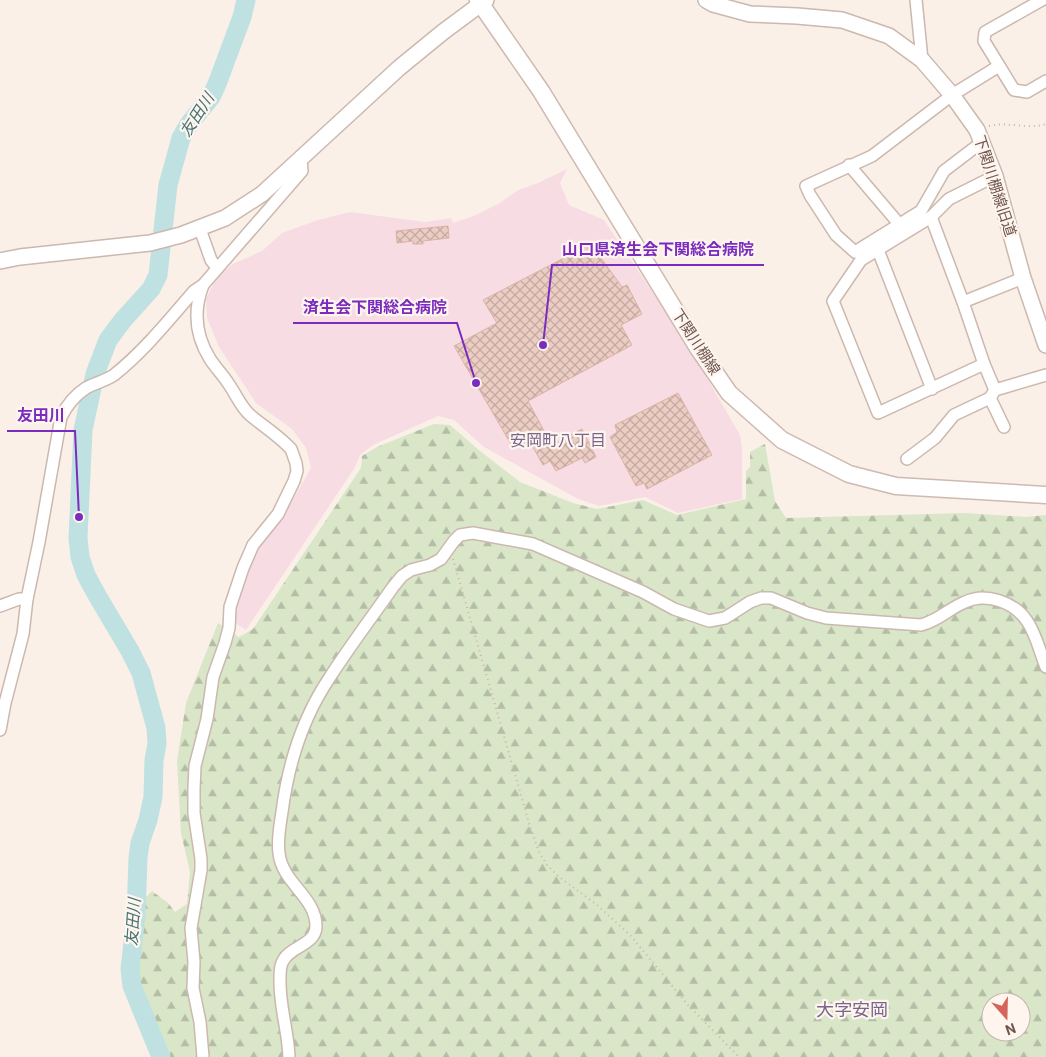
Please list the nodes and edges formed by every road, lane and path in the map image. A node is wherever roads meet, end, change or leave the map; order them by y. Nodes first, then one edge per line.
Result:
1 (706, 0) edge
2 (916, 0) edge
3 (1042, 0) edge
4 (481, 1) edge
5 (922, 60) junction
6 (999, 66) junction
7 (1046, 81) edge
8 (952, 95) junction
9 (1046, 124) edge
10 (979, 136) junction
11 (301, 160) junction
12 (849, 166) junction
13 (995, 176) junction
14 (931, 217) junction
15 (900, 225) junction
16 (200, 229) junction
17 (878, 250) junction
18 (0, 261) edge
19 (217, 268) junction
20 (1023, 278) junction
21 (203, 286) junction
22 (963, 302) junction
23 (1046, 345) edge
24 (984, 364) junction
25 (1046, 374) edge
26 (932, 389) junction
27 (992, 394) junction
28 (1004, 427) dead end
29 (907, 459) dead end
30 (1046, 495) edge
31 (449, 548) junction
32 (27, 599) junction
33 (0, 606) edge
34 (1046, 667) edge
35 (0, 730) edge
36 (204, 1057) edge
37 (289, 1057) edge
38 (740, 1057) edge

1 - 5 street, 下関川棚線旧道
2 - 5 street
3 - 6 street
4 - 11 street
4 - 30 main road, 下関川棚線
5 - 8 street, 下関川棚線旧道
6 - 7 street
6 - 8 street
8 - 10 street, 下関川棚線旧道
8 - 12 street
9 - 10 path
10 - 13 street, 下関川棚線旧道
10 - 15 street
11 - 16 street
11 - 19 street
12 - 15 street
12 - 15 street
13 - 14 street
13 - 20 street, 下関川棚線旧道
14 - 17 street
14 - 22 street
16 - 18 street
16 - 19 street
17 - 26 street
17 - 26 street
19 - 21 street
20 - 22 street
20 - 23 street, 下関川棚線旧道
21 - 32 street
21 - 36 street
22 - 24 street
24 - 26 street
24 - 27 street
25 - 27 street
27 - 28 street
27 - 29 street
31 - 34 street
31 - 37 street
31 - 38 path
32 - 33 street
32 - 35 street

